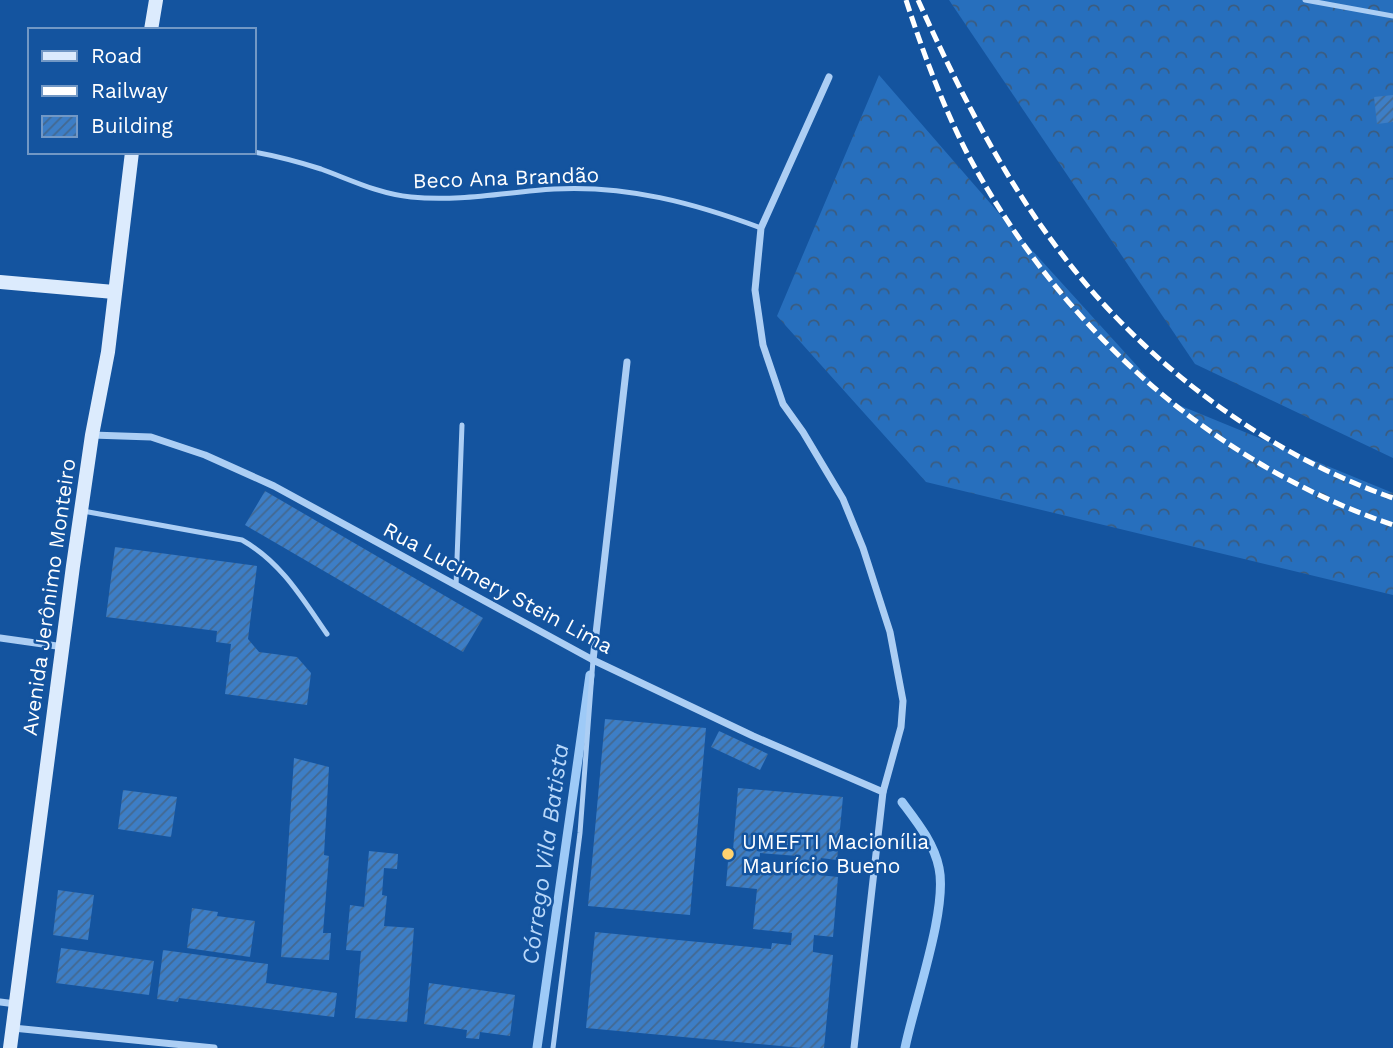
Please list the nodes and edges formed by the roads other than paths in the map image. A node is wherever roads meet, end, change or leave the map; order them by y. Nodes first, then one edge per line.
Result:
1 (156, 0) edge
2 (1305, 0) edge
3 (1393, 16) edge
4 (151, 28) edge
5 (829, 77) dead end
6 (256, 153) edge
7 (132, 154) edge
8 (761, 228) junction
9 (0, 282) edge
10 (114, 292) junction
11 (627, 362) dead end
12 (462, 425) dead end
13 (92, 436) junction
14 (81, 510) junction
15 (456, 586) junction
16 (327, 634) dead end
17 (0, 638) edge
18 (64, 646) junction
19 (593, 660) junction
20 (883, 792) junction
21 (0, 1002) edge
22 (16, 1004) junction
23 (13, 1028) junction
24 (10, 1048) edge
25 (214, 1048) edge
26 (552, 1048) edge
27 (854, 1048) edge

1 - 4 street
2 - 3 lane
5 - 8 street
6 - 8 lane, Beco Ana Brandão
7 - 10 street, Avenida Jerônimo Monteiro
8 - 20 street
9 - 10 street
10 - 13 street, Avenida Jerônimo Monteiro
11 - 19 street
12 - 15 lane
13 - 14 street, Avenida Jerônimo Monteiro
13 - 15 street, Rua Lucimery Stein Lima
14 - 16 lane
14 - 18 street, Avenida Jerônimo Monteiro
15 - 19 street, Rua Lucimery Stein Lima
17 - 18 street
18 - 22 street, Avenida Jerônimo Monteiro
19 - 20 street, Rua Lucimery Stein Lima
19 - 26 lane
20 - 27 street
21 - 22 street
22 - 23 street, Avenida Jerônimo Monteiro
23 - 24 street, Avenida Jerônimo Monteiro
23 - 25 street

